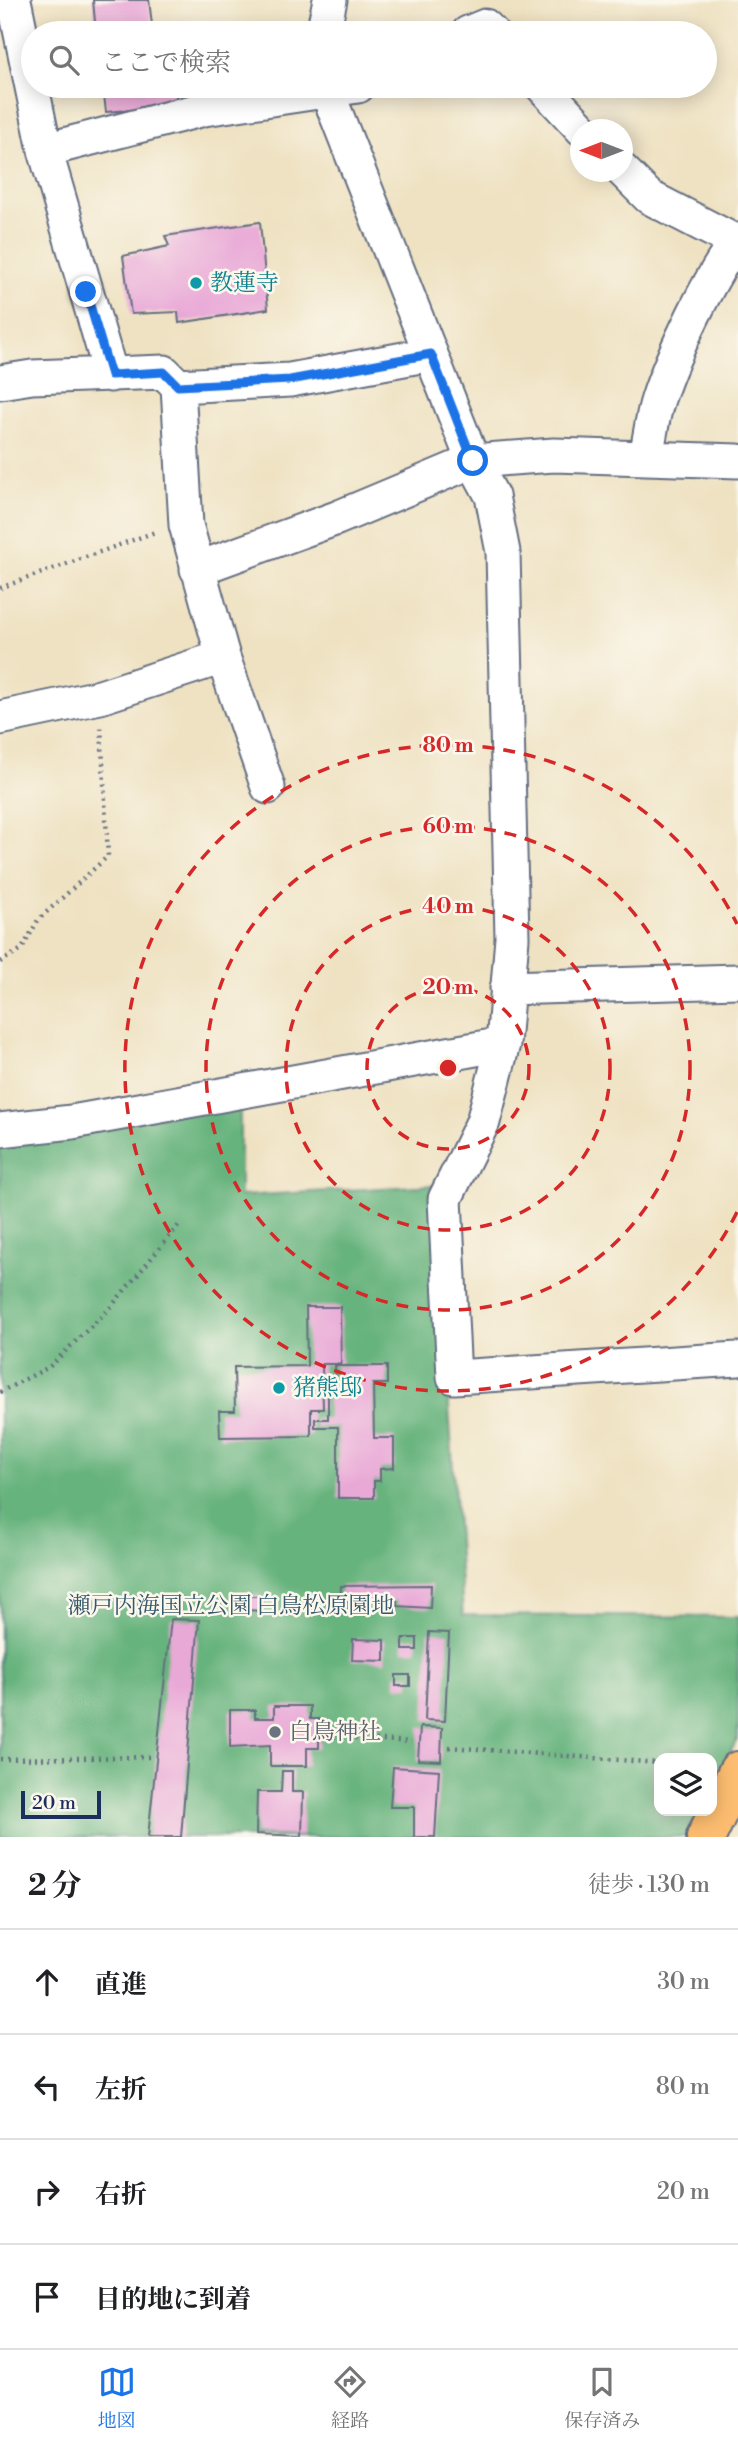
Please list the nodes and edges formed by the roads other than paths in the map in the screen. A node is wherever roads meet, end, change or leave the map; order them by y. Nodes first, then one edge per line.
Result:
1 (14, 0) edge
2 (330, 0) edge
3 (326, 21) edge
4 (13, 55) edge
5 (21, 79) edge
6 (27, 98) edge
7 (271, 98) edge
8 (330, 98) edge
9 (553, 98) edge
10 (573, 119) edge
11 (45, 150) junction
12 (633, 181) edge
13 (737, 242) edge
14 (431, 354) junction
15 (111, 375) junction
16 (0, 382) edge
17 (178, 386) junction
18 (646, 457) junction
19 (473, 461) junction
20 (738, 461) edge
21 (197, 569) junction
22 (223, 657) junction
23 (0, 718) edge
24 (268, 787) dead end
25 (738, 981) edge
26 (507, 988) junction
27 (503, 1044) junction
28 (0, 1130) edge
29 (738, 1359) edge
30 (738, 1771) edge
31 (706, 1837) edge

1 - 4 street
2 - 3 street
4 - 5 street
6 - 11 street
7 - 11 street
8 - 14 street
9 - 10 street
11 - 15 street
12 - 13 street
13 - 18 street
14 - 17 street
14 - 19 street
15 - 16 street
15 - 17 street
17 - 21 street
18 - 19 street
18 - 20 street
19 - 21 street
19 - 26 street
21 - 22 street
22 - 23 street
22 - 24 street
25 - 26 street
26 - 27 street
27 - 28 street
27 - 29 street
30 - 31 main road

